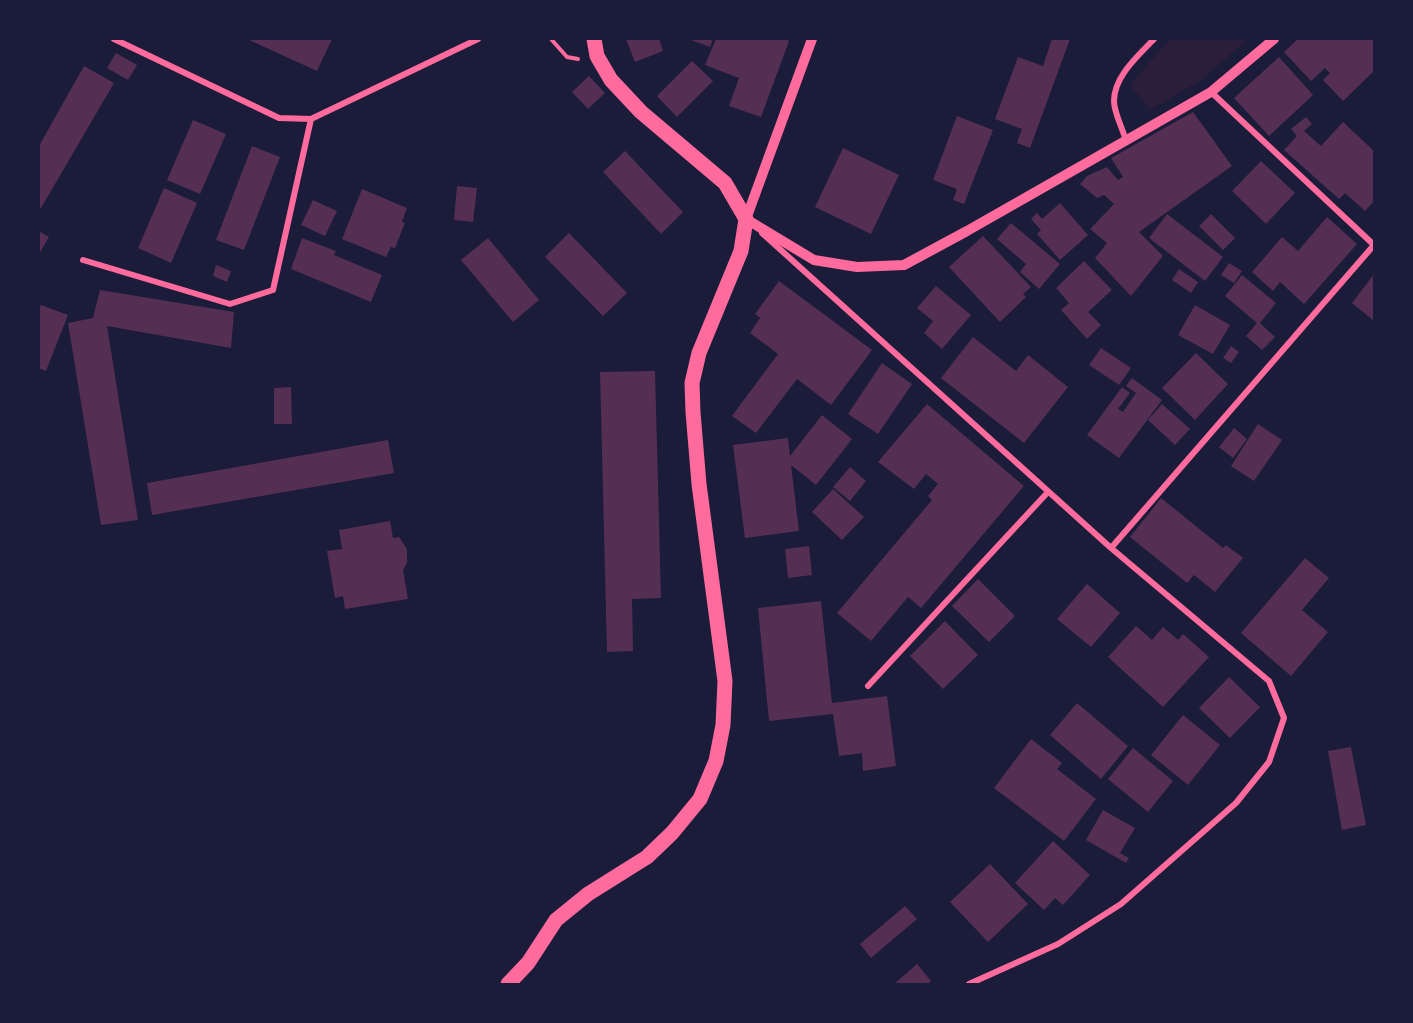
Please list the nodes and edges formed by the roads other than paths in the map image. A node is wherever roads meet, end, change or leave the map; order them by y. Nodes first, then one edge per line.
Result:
1 (114, 39) edge
2 (478, 39) edge
3 (594, 39) edge
4 (812, 39) edge
5 (1154, 39) edge
6 (1274, 39) edge
7 (1211, 92) junction
8 (311, 119) junction
9 (1126, 141) junction
10 (746, 219) junction
11 (1374, 245) edge
12 (83, 260) dead end
13 (1048, 492) junction
14 (1111, 549) junction
15 (868, 686) dead end
16 (508, 984) edge
17 (969, 984) edge

1 - 8 street
2 - 8 street
3 - 10 main road
4 - 10 street
5 - 9 street
6 - 7 street
7 - 9 street
7 - 11 street
8 - 12 street
9 - 10 street
10 - 13 street
10 - 16 main road
11 - 14 street
13 - 14 street
13 - 15 street
14 - 17 street

